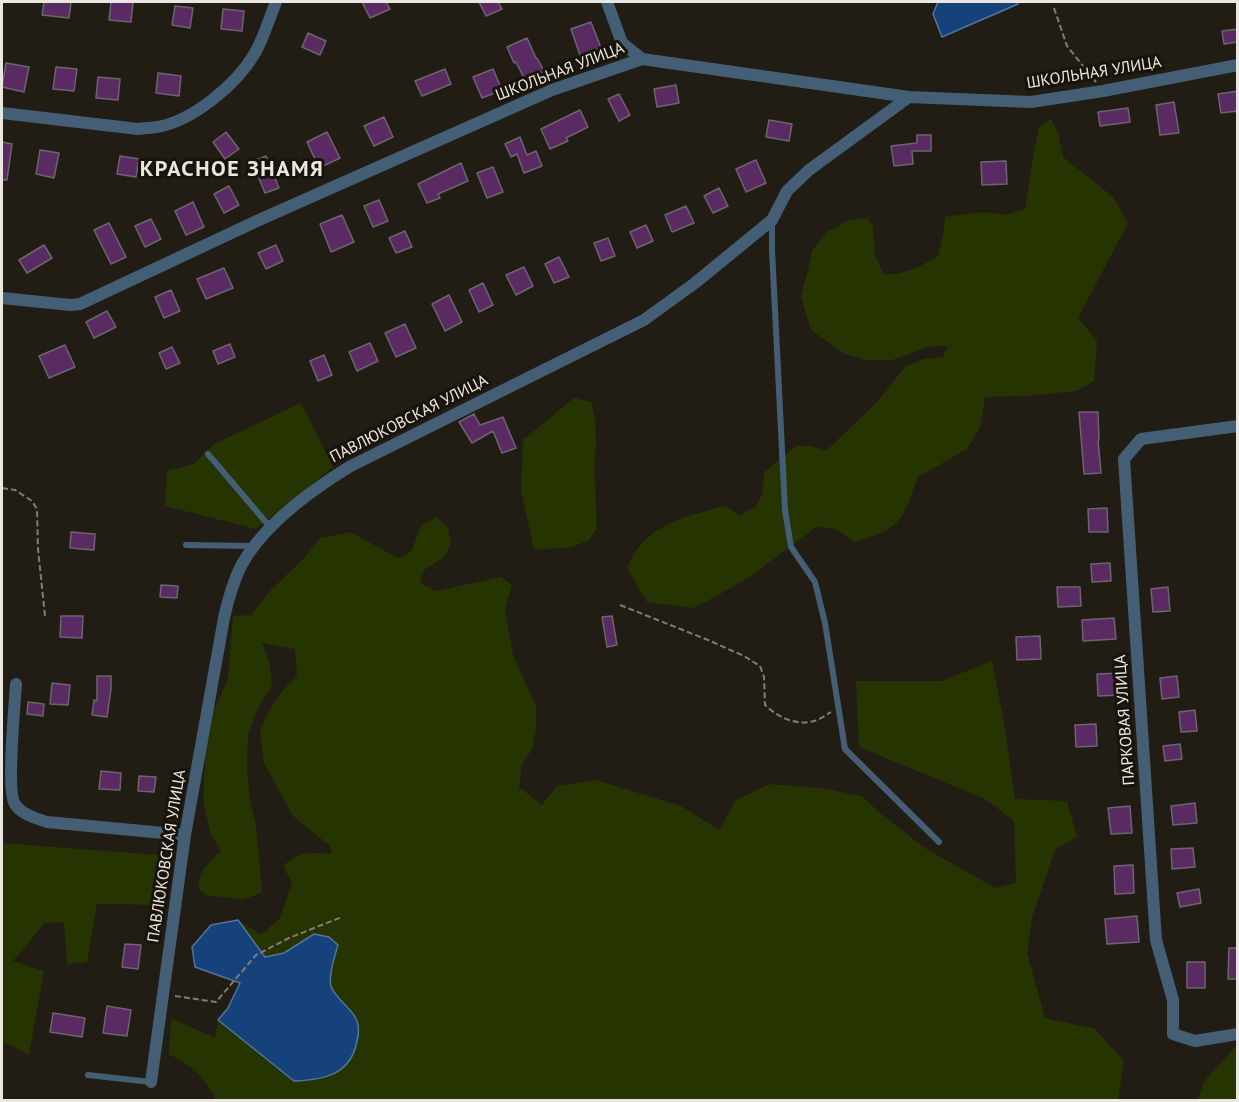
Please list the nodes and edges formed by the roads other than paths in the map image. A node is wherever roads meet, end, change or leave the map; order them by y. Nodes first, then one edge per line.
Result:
1 (276, 2) edge
2 (607, 2) edge
3 (642, 59) junction
4 (1238, 65) edge
5 (909, 98) junction
6 (2, 112) edge
7 (772, 220) junction
8 (2, 298) edge
9 (1238, 426) edge
10 (208, 454) dead end
11 (270, 527) junction
12 (186, 545) dead end
13 (255, 546) junction
14 (16, 684) dead end
15 (185, 835) junction
16 (939, 842) dead end
17 (1238, 1034) edge
18 (88, 1075) dead end
19 (151, 1082) joint

1 - 6 street
2 - 3 street
3 - 5 street, ШКОЛЬНАЯ УЛИЦА
3 - 8 street, ШКОЛЬНАЯ УЛИЦА
4 - 5 street, ШКОЛЬНАЯ УЛИЦА
5 - 7 street, ПАВЛЮКОВСКАЯ УЛИЦА
7 - 11 street, ПАВЛЮКОВСКАЯ УЛИЦА
7 - 16 lane
9 - 17 street, ПАРКОВАЯ УЛИЦА
10 - 11 lane
11 - 13 street, ПАВЛЮКОВСКАЯ УЛИЦА
12 - 13 lane
13 - 15 street, ПАВЛЮКОВСКАЯ УЛИЦА
14 - 15 street
15 - 19 street, ПАВЛЮКОВСКАЯ УЛИЦА
18 - 19 lane

